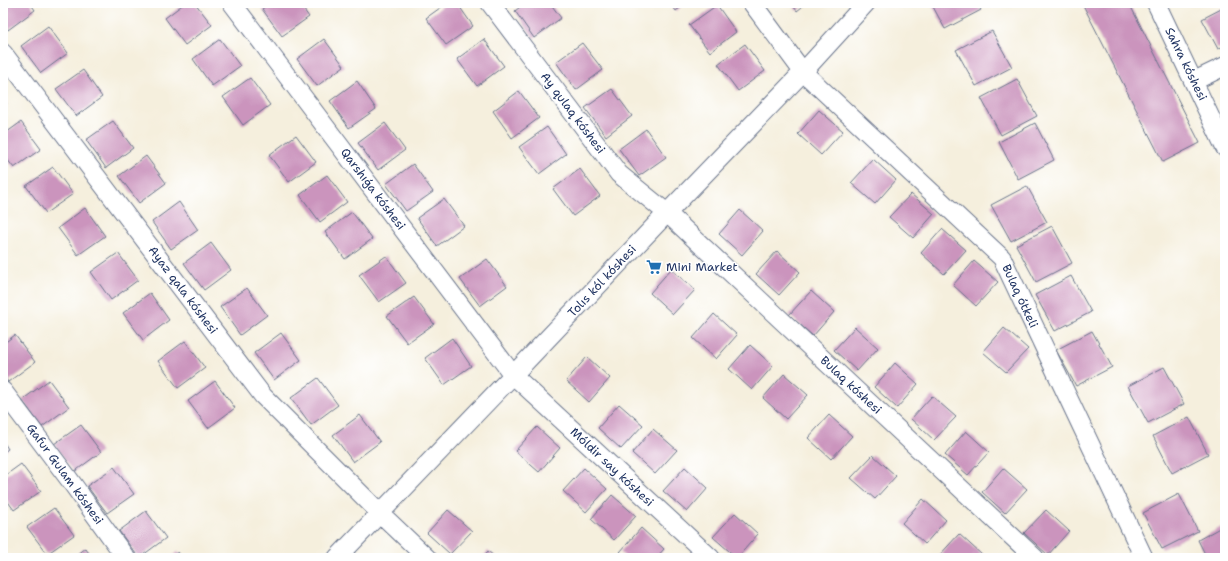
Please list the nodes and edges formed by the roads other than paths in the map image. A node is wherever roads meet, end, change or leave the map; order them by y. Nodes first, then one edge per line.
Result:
1 (232, 3) edge
2 (490, 3) edge
3 (752, 3) edge
4 (866, 3) edge
5 (1156, 3) edge
6 (3, 53) edge
7 (1225, 66) edge
8 (803, 72) junction
9 (1194, 81) junction
10 (1225, 148) edge
11 (666, 212) junction
12 (513, 375) junction
13 (3, 391) edge
14 (380, 513) junction
15 (126, 558) edge
16 (337, 558) edge
17 (427, 558) edge
18 (710, 558) edge
19 (1036, 558) edge
20 (1144, 558) edge

1 - 12 street, Qarshıǵa kóshesi
2 - 11 street, Ay qulaq kóshesi
3 - 8 street, Bulaq ótkeli
4 - 8 street, Tolıs kól kóshesi
5 - 9 street, Sahra kóshesi
6 - 14 street, Ayaz qala kóshesi
7 - 9 street
8 - 11 street, Tolıs kól kóshesi
8 - 20 street, Bulaq ótkeli
9 - 10 street, Sahra kóshesi
11 - 12 street, Tolıs kól kóshesi
11 - 19 street, Bulaq kóshesi
12 - 14 street, Tolıs kól kóshesi
12 - 18 street, Móldir say kóshesi
13 - 15 street, Gafur Gulam kóshesi
14 - 16 street, Tolıs kól kóshesi
14 - 17 street, Ayaz qala kóshesi

